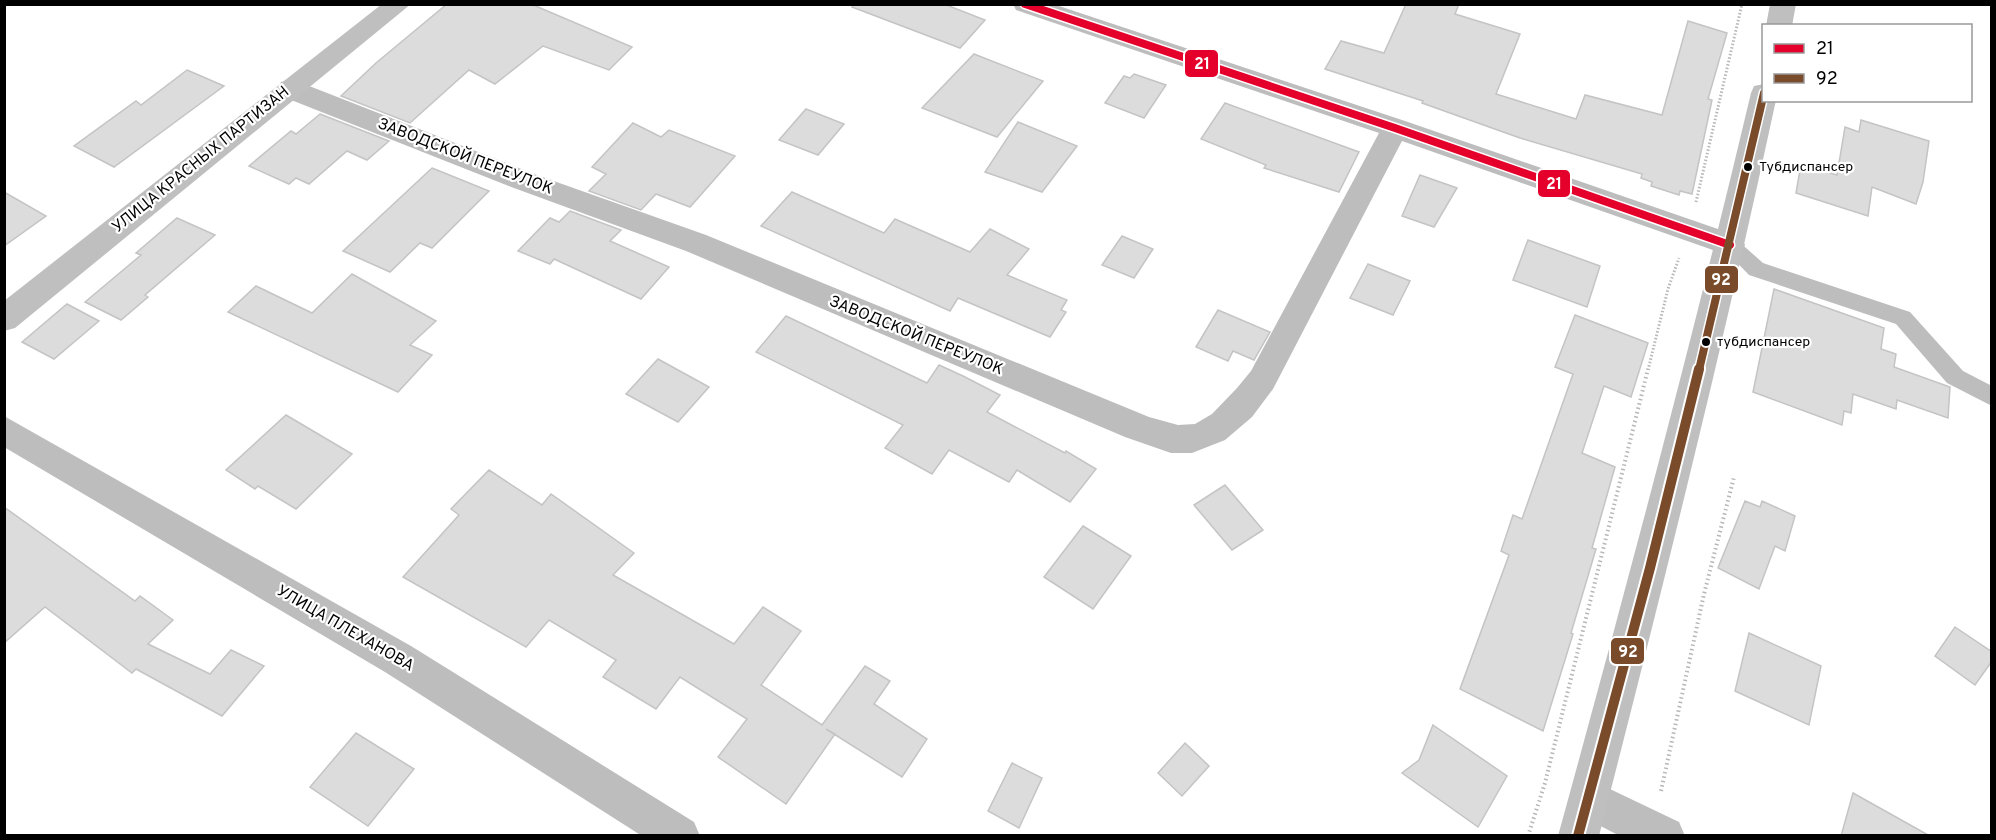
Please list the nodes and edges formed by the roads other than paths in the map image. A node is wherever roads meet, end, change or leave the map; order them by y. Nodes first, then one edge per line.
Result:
1 (399, 4) edge
2 (1025, 4) edge
3 (290, 88) junction
4 (1762, 102) edge
5 (1395, 128) junction
6 (1730, 245) junction
7 (6, 315) edge
8 (1992, 397) edge
9 (4, 430) edge
10 (1584, 818) edge
11 (1658, 832) edge
12 (680, 836) edge

1 - 3 main road, УЛИЦА КРАСНЫХ ПАРТИЗАН
2 - 5 street
3 - 5 street, ЗАВОДСКОЙ ПЕРЕУЛОК
3 - 7 main road, УЛИЦА КРАСНЫХ ПАРТИЗАН
4 - 6 main road
5 - 6 street
6 - 8 lane
6 - 10 main road
9 - 12 street, УЛИЦА ПЛЕХАНОВА
10 - 11 street

